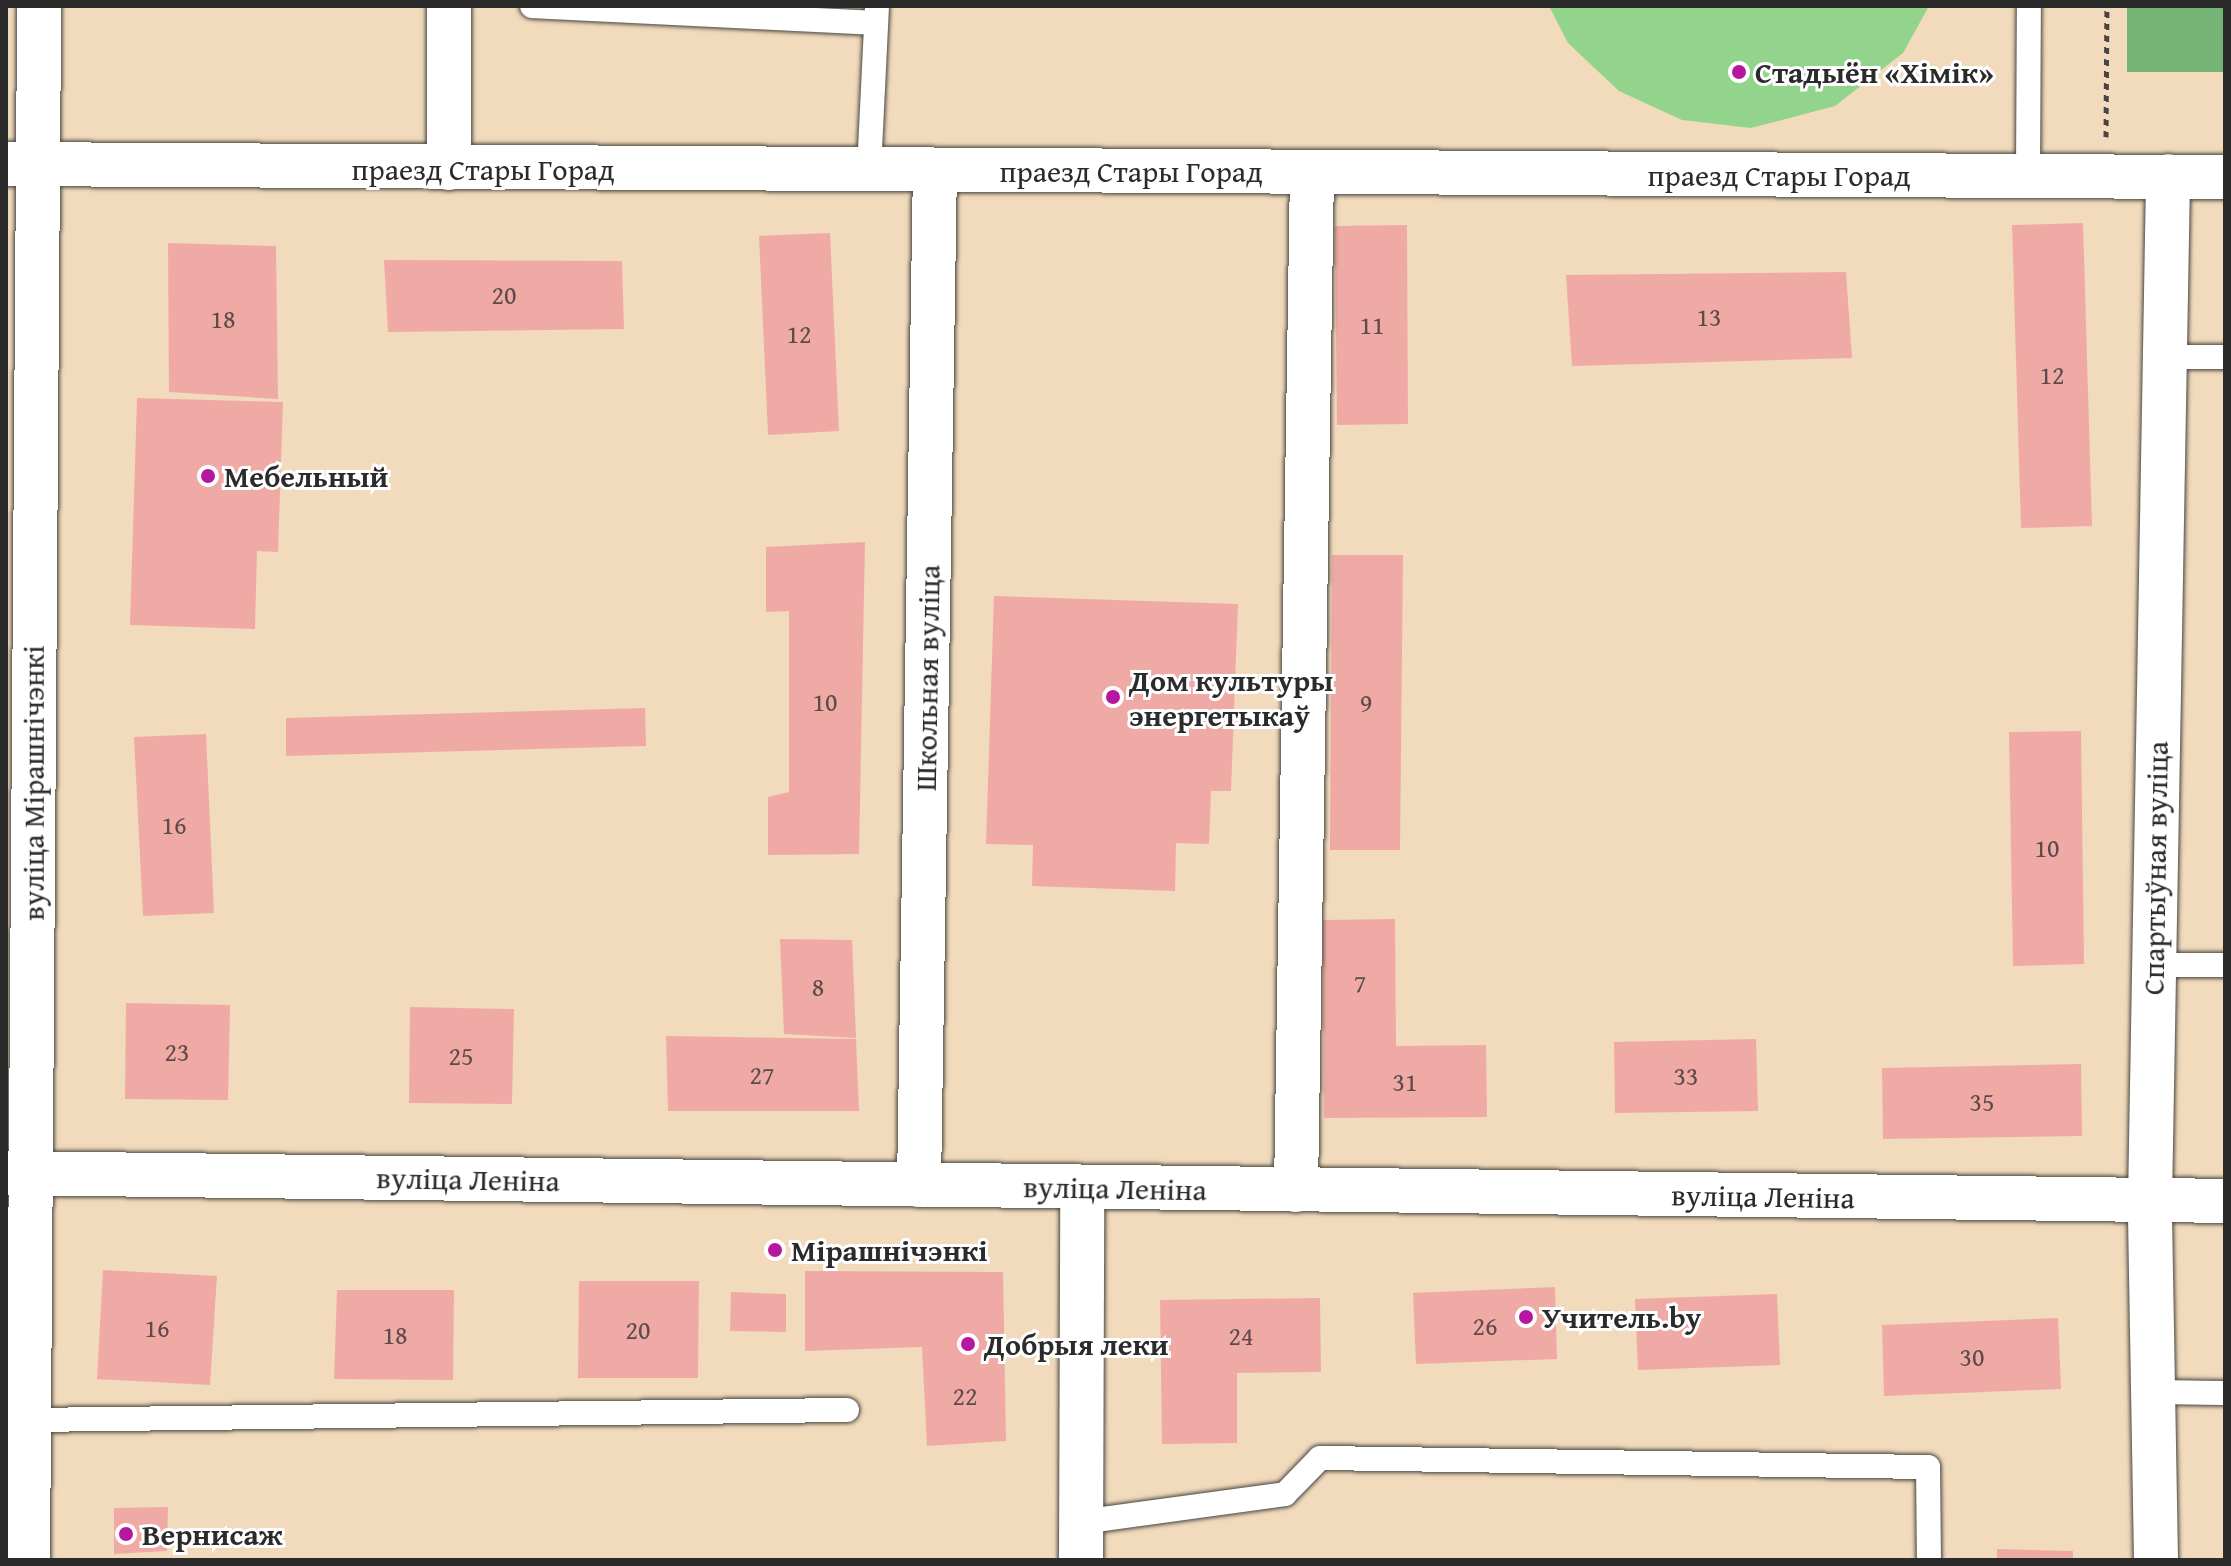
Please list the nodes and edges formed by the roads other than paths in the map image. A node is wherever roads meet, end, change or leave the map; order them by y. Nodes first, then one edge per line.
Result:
1 (39, 6) edge
2 (449, 6) edge
3 (532, 6) edge
4 (2029, 6) edge
5 (877, 15) edge
6 (22, 165) edge
7 (449, 168) junction
8 (869, 170) junction
9 (935, 170) junction
10 (1312, 172) junction
11 (2028, 176) junction
12 (2168, 176) junction
13 (2225, 177) edge
14 (2165, 357) junction
15 (2225, 357) edge
16 (2154, 965) junction
17 (2225, 965) edge
18 (18, 1173) edge
19 (919, 1185) junction
20 (1082, 1187) junction
21 (1296, 1190) junction
22 (2150, 1201) junction
23 (2225, 1201) edge
24 (2153, 1392) junction
25 (2225, 1393) edge
26 (847, 1410) dead end
27 (28, 1420) junction
28 (1081, 1541) edge
29 (28, 1560) edge
30 (1929, 1560) edge
31 (2156, 1560) edge

1 - 6 street, вуліца Мірашнічэнкі
2 - 7 street
3 - 5 lane
4 - 11 lane
5 - 8 lane
6 - 7 street, праезд Стары Горад
6 - 18 street, вуліца Мірашнічэнкі
7 - 8 street, праезд Стары Горад
8 - 9 street, праезд Стары Горад
9 - 10 street, праезд Стары Горад
9 - 19 street, Школьная вуліца
10 - 11 street, праезд Стары Горад
10 - 21 street
11 - 12 street, праезд Стары Горад
12 - 13 street, праезд Стары Горад
12 - 14 street, Спартыўная вуліца
14 - 15 lane
14 - 16 street, Спартыўная вуліца
16 - 17 lane
16 - 22 street, Спартыўная вуліца
18 - 19 street, вуліца Леніна
18 - 27 street, вуліца Мірашнічэнкі
19 - 20 street, вуліца Леніна
20 - 21 street, вуліца Леніна
20 - 28 street
21 - 22 street, вуліца Леніна
22 - 23 street, вуліца Леніна
22 - 24 street, Спартыўная вуліца
24 - 25 lane
24 - 31 street, Спартыўная вуліца
26 - 27 lane
27 - 29 street, вуліца Мірашнічэнкі
28 - 30 lane

